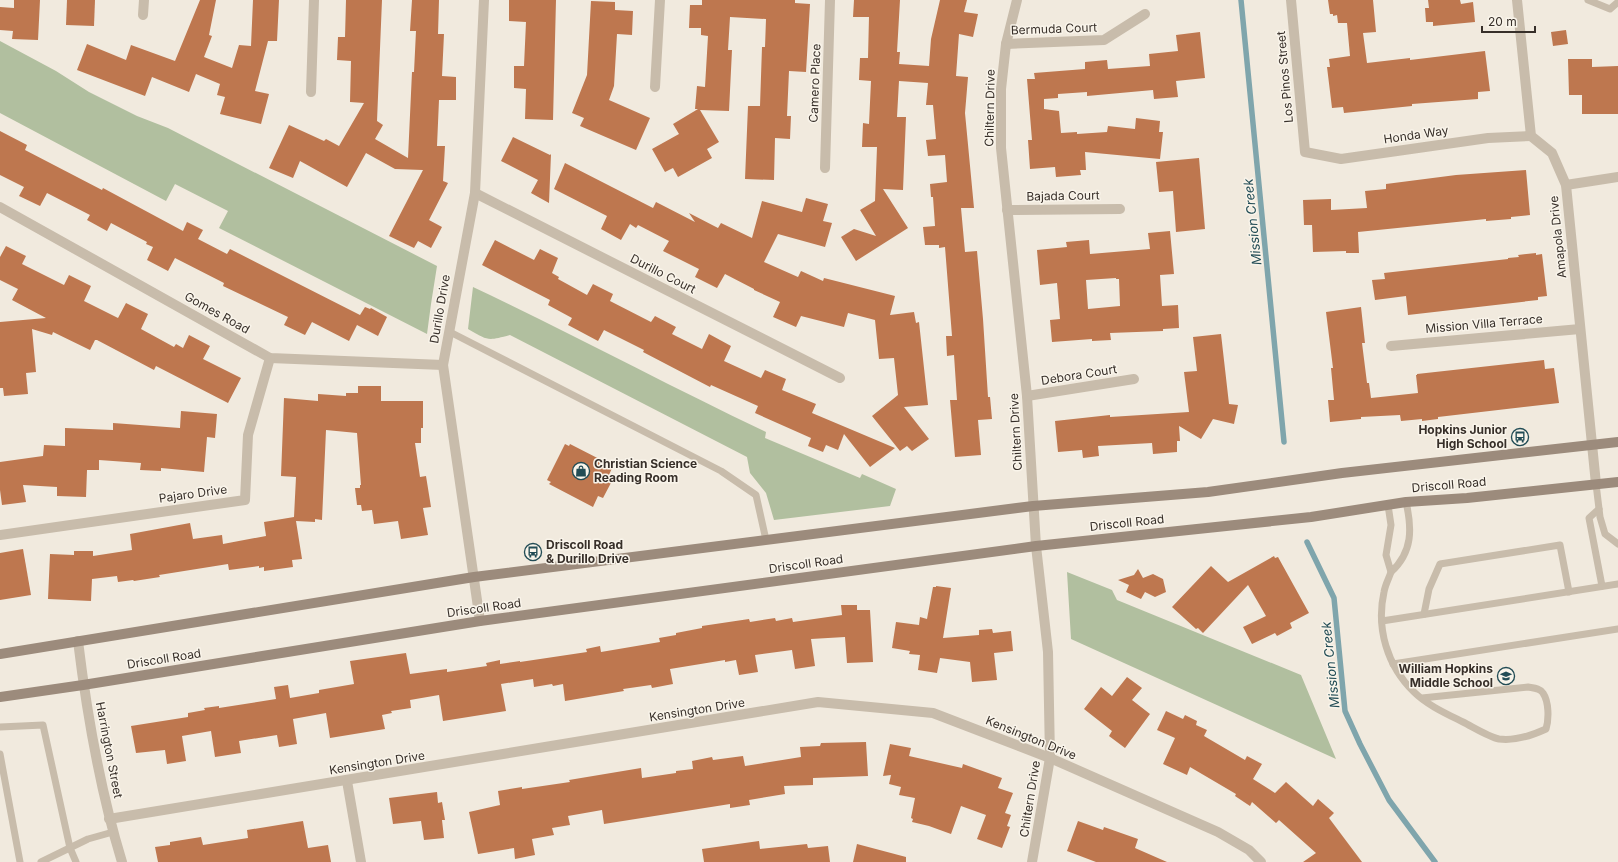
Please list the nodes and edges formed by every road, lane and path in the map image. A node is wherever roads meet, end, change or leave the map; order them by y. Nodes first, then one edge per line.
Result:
1 (144, 0) edge
2 (314, 0) edge
3 (484, 0) edge
4 (660, 0) edge
5 (830, 0) edge
6 (1016, 0) edge
7 (1291, 0) edge
8 (1517, 0) edge
9 (1588, 0) edge
10 (1618, 2) edge
11 (1145, 14) dead end
12 (143, 15) dead end
13 (1006, 44) junction
14 (655, 87) dead end
15 (311, 92) dead end
16 (1532, 136) junction
17 (1306, 152) joint
18 (825, 168) dead end
19 (1618, 177) edge
20 (1566, 185) junction
21 (475, 193) junction
22 (0, 207) edge
23 (1120, 209) dead end
24 (1008, 210) junction
25 (1580, 329) junction
26 (450, 332) junction
27 (1391, 346) dead end
28 (270, 358) junction
29 (443, 365) junction
30 (840, 378) dead end
31 (1134, 380) dead end
32 (1027, 396) junction
33 (1618, 442) edge
34 (1592, 445) junction
35 (1618, 482) edge
36 (1596, 484) junction
37 (1406, 502) junction
38 (1388, 505) junction
39 (1033, 506) junction
40 (1599, 509) junction
41 (0, 535) edge
42 (766, 540) junction
43 (1618, 544) edge
44 (1036, 546) junction
45 (1391, 572) junction
46 (474, 577) junction
47 (1618, 584) edge
48 (1602, 586) junction
49 (1568, 592) junction
50 (1424, 614) junction
51 (480, 621) junction
52 (1382, 621) junction
53 (1618, 629) edge
54 (78, 641) junction
55 (0, 654) edge
56 (1393, 664) junction
57 (83, 685) junction
58 (0, 697) edge
59 (1422, 698) junction
60 (0, 727) edge
61 (0, 754) edge
62 (1050, 758) junction
63 (347, 781) junction
64 (109, 819) junction
65 (113, 832) junction
66 (70, 848) junction
67 (20, 862) edge
68 (41, 862) edge
69 (76, 862) edge
70 (122, 862) edge
71 (361, 862) edge
72 (1032, 862) edge
73 (1261, 862) edge

1 - 12 street
2 - 15 street
3 - 21 street, Durillo Drive
4 - 14 street
5 - 18 street, Camero Place
6 - 13 street, Chiltern Drive
7 - 17 street, Los Pinos Street
8 - 16 street
9 - 10 lane
11 - 13 street, Bermuda Court
13 - 24 street, Chiltern Drive
16 - 17 street, Honda Way
16 - 20 street, Amapola Drive
19 - 20 street
20 - 25 street, Amapola Drive
21 - 26 street, Durillo Drive
21 - 30 street, Durillo Court
22 - 28 street, Gomes Road
23 - 24 street, Bajada Court
24 - 32 street, Chiltern Drive
25 - 27 street, Mission Villa Terrace
25 - 34 street, Amapola Drive
26 - 29 street, Durillo Drive
26 - 42 lane
28 - 29 street, Gomes Road
28 - 41 street, Pajaro Drive
29 - 46 street, Durillo Drive
31 - 32 street, Debora Court
32 - 39 street, Chiltern Drive
33 - 34 street, Driscoll Road
34 - 36 street, Amapola Drive
34 - 39 street, Driscoll Road
35 - 36 street, Driscoll Road
36 - 37 street, Driscoll Road
36 - 40 lane
37 - 38 street, Driscoll Road
37 - 45 lane
38 - 44 street, Driscoll Road
38 - 45 lane
39 - 42 street, Driscoll Road
39 - 44 street, Chiltern Drive
40 - 43 lane
40 - 48 lane
42 - 46 street, Driscoll Road
44 - 51 street, Driscoll Road
44 - 62 street, Chiltern Drive
45 - 52 lane
46 - 51 street, Durillo Drive
46 - 54 street, Driscoll Road
47 - 48 lane
48 - 49 lane
49 - 50 lane
49 - 50 lane
50 - 52 lane
51 - 57 street, Driscoll Road
52 - 56 lane
53 - 56 lane
54 - 55 street, Driscoll Road
54 - 57 street, Harrington Street
56 - 59 lane
57 - 58 street, Driscoll Road
57 - 64 street, Harrington Street
59 - 59 lane
60 - 66 lane
61 - 67 lane
62 - 63 street, Kensington Drive
62 - 72 street, Chiltern Drive
62 - 73 street, Kensington Drive
63 - 64 street, Kensington Drive
63 - 71 street
64 - 65 street, Harrington Street
65 - 66 lane
65 - 70 street, Harrington Street
66 - 68 lane
66 - 69 lane

